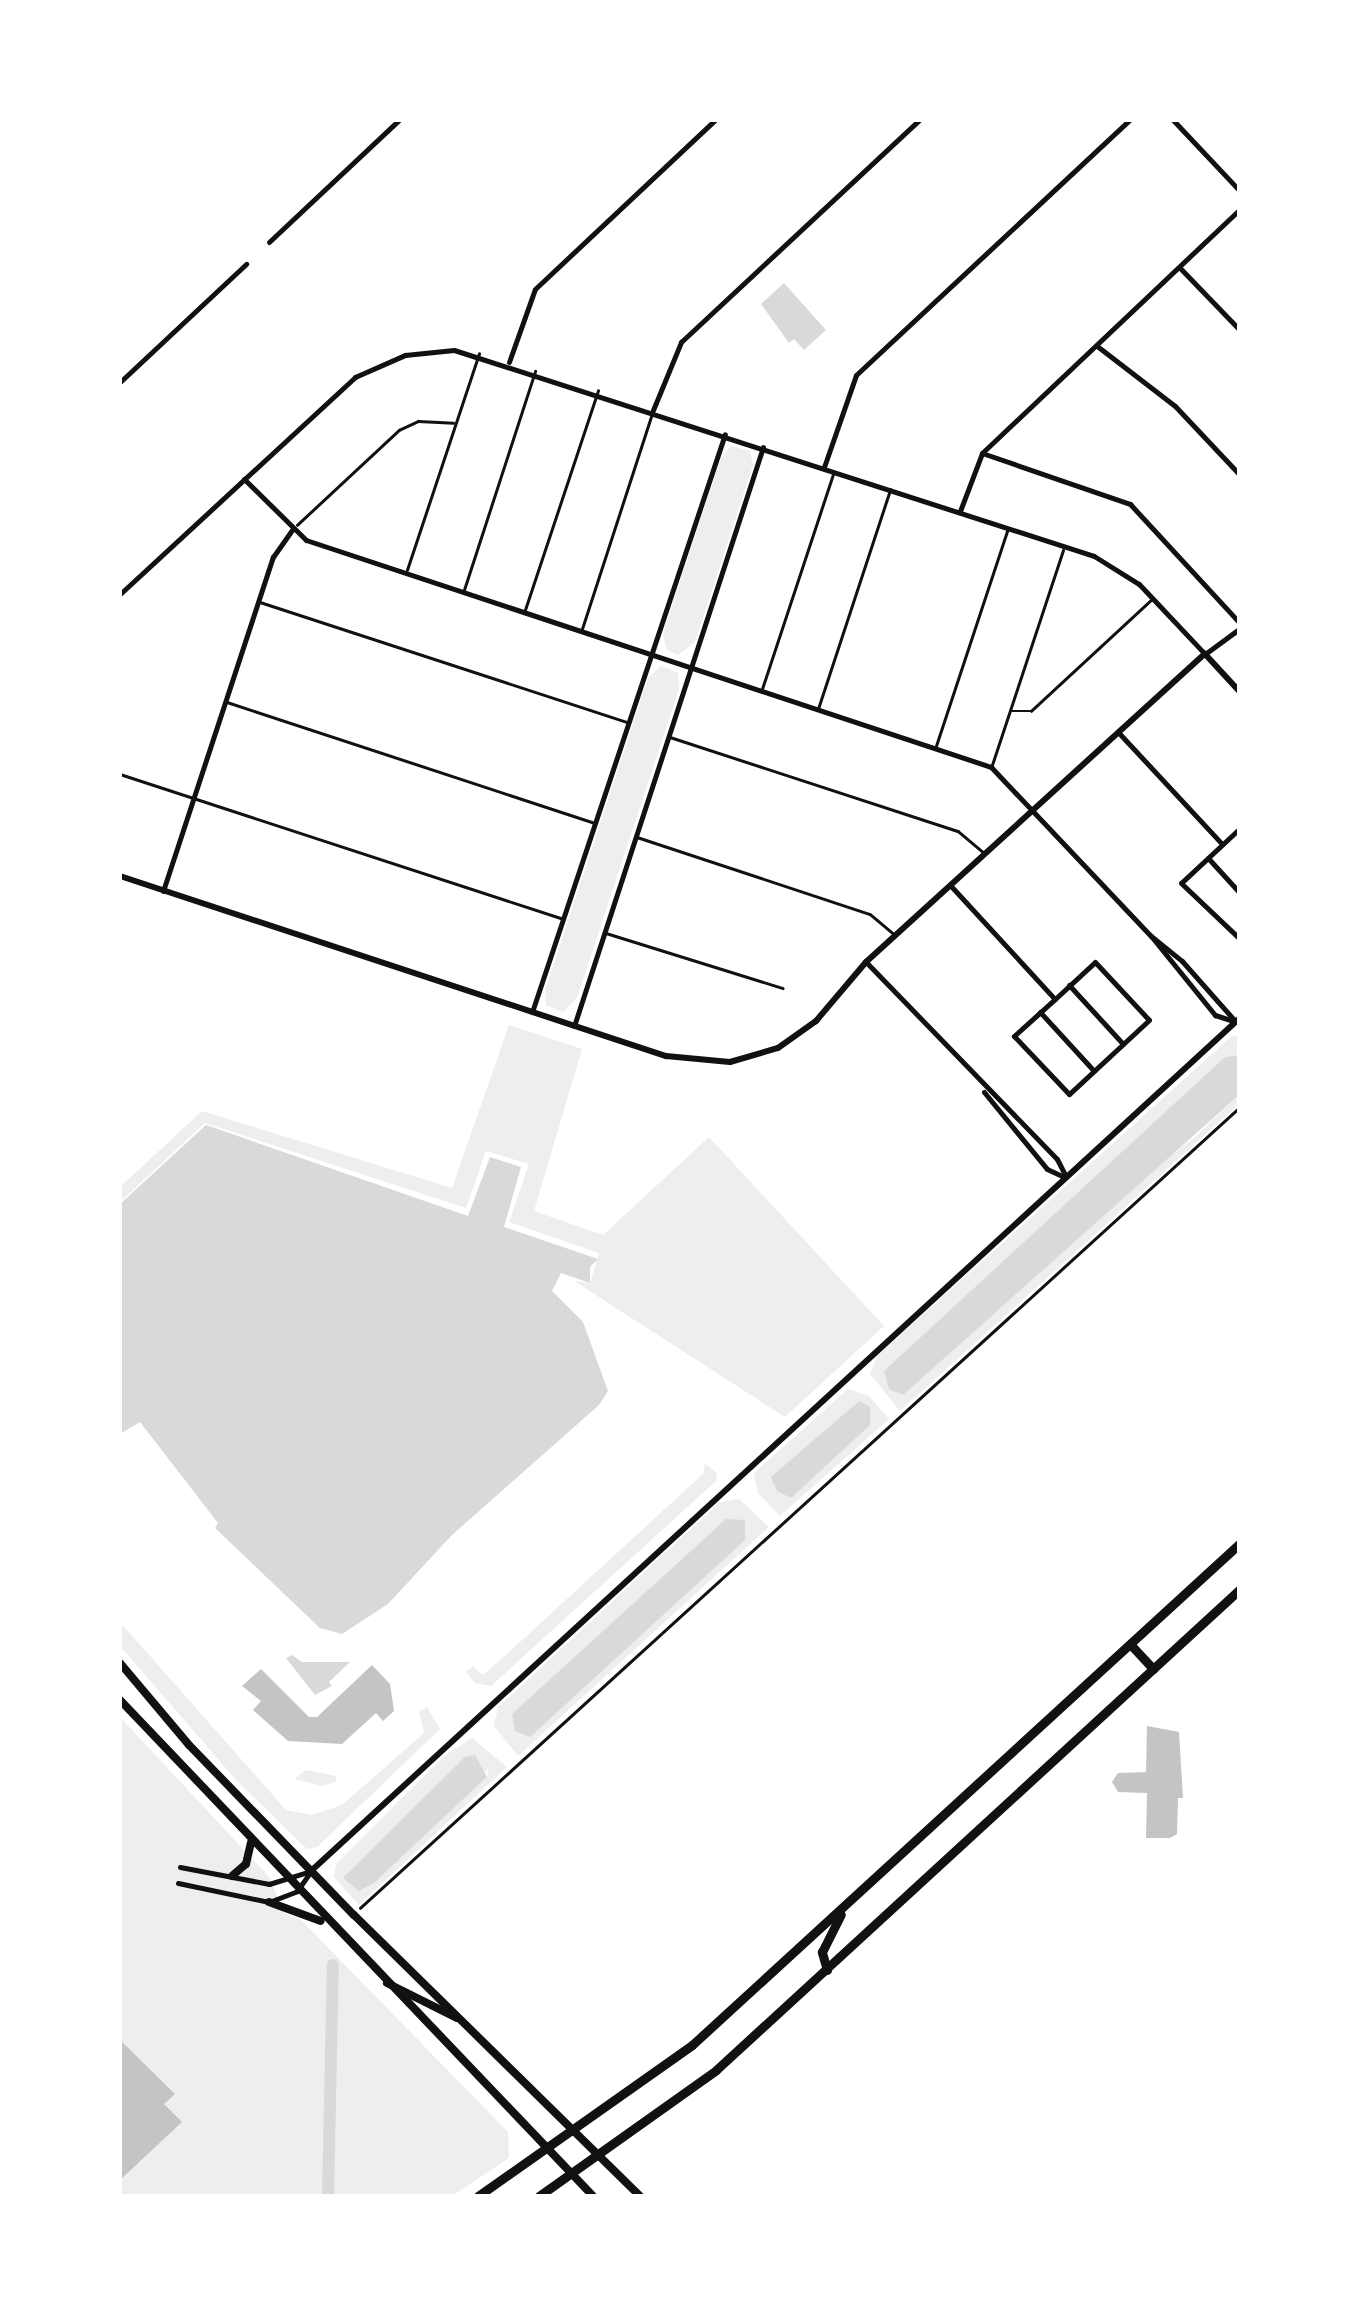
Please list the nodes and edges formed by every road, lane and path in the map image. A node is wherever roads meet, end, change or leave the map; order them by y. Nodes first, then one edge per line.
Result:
1 (399, 120) edge
2 (715, 120) edge
3 (919, 120) edge
4 (1129, 120) edge
5 (1173, 120) edge
6 (1239, 190) edge
7 (1239, 210) edge
8 (269, 242) dead end
9 (246, 264) dead end
10 (1180, 268) junction
11 (1239, 329) edge
12 (1097, 346) junction
13 (479, 354) junction
14 (509, 362) junction
15 (536, 371) junction
16 (120, 382) edge
17 (598, 392) junction
18 (654, 410) junction
19 (456, 423) junction
20 (725, 434) junction
21 (763, 446) junction
22 (982, 453) junction
23 (824, 467) junction
24 (834, 470) junction
25 (1239, 474) edge
26 (244, 479) junction
27 (890, 489) junction
28 (960, 512) junction
29 (1008, 526) junction
30 (292, 530) junction
31 (1064, 546) junction
32 (406, 574) junction
33 (463, 592) junction
34 (120, 594) edge
35 (1154, 598) junction
36 (258, 601) junction
37 (524, 612) junction
38 (1239, 626) edge
39 (581, 630) junction
40 (652, 654) junction
41 (1204, 654) junction
42 (691, 667) junction
43 (761, 691) junction
44 (1239, 691) edge
45 (226, 702) junction
46 (818, 709) junction
47 (1010, 711) junction
48 (629, 723) junction
49 (1118, 732) junction
50 (668, 736) junction
51 (935, 748) junction
52 (991, 767) junction
53 (120, 774) edge
54 (194, 796) junction
55 (1034, 809) junction
56 (595, 824) junction
57 (1238, 832) edge
58 (636, 837) junction
59 (1222, 844) junction
60 (984, 854) junction
61 (1208, 858) junction
62 (120, 876) edge
63 (950, 885) junction
64 (163, 891) junction
65 (1239, 892) edge
66 (563, 918) junction
67 (604, 932) junction
68 (895, 935) junction
69 (1151, 936) junction
70 (1239, 938) edge
71 (866, 962) junction
72 (1069, 986) junction
73 (783, 988) dead end
74 (1055, 999) junction
75 (532, 1012) junction
76 (1040, 1012) junction
77 (1237, 1020) edge
78 (574, 1026) junction
79 (1123, 1044) junction
80 (1094, 1071) junction
81 (983, 1089) junction
82 (1239, 1108) edge
83 (1066, 1178) junction
84 (1239, 1544) edge
85 (1239, 1590) edge
86 (1130, 1644) junction
87 (120, 1663) edge
88 (1153, 1670) junction
89 (120, 1700) edge
90 (250, 1843) junction
91 (180, 1866) dead end
92 (311, 1871) junction
93 (232, 1876) junction
94 (286, 1880) junction
95 (178, 1883) dead end
96 (296, 1891) junction
97 (269, 1902) junction
98 (844, 1907) junction
99 (360, 1908) dead end
100 (326, 1923) junction
101 (827, 1970) junction
102 (382, 1981) junction
103 (458, 2018) junction
104 (573, 2132) junction
105 (548, 2150) junction
106 (599, 2156) junction
107 (572, 2174) junction
108 (478, 2196) edge
109 (539, 2196) edge
110 (594, 2196) edge
111 (640, 2196) edge

1 - 8 street
2 - 14 street
3 - 18 street
4 - 23 street
5 - 6 street
7 - 10 street
9 - 16 street
10 - 11 street
10 - 12 street
12 - 22 street
12 - 25 street
13 - 14 street
13 - 19 lane
13 - 26 street
14 - 15 street
15 - 17 street
15 - 33 lane
17 - 18 street
17 - 37 lane
18 - 20 street
18 - 39 lane
19 - 30 lane
19 - 32 lane
20 - 21 street
20 - 40 street
21 - 23 street
21 - 42 street
22 - 28 street
22 - 38 street
23 - 24 street
24 - 27 street
24 - 43 lane
26 - 30 street
26 - 34 street
27 - 28 street
27 - 46 lane
28 - 29 street
29 - 31 street
29 - 51 lane
30 - 32 street
30 - 36 street
31 - 35 street
31 - 47 lane
32 - 33 street
33 - 37 street
35 - 41 street
35 - 47 lane
36 - 45 street
36 - 48 lane
37 - 39 street
38 - 41 street
39 - 40 street
40 - 42 street
40 - 48 street
41 - 44 street
41 - 49 street
42 - 43 street
42 - 50 street
43 - 46 street
45 - 54 street
45 - 56 lane
46 - 51 street
47 - 52 lane
48 - 56 street
49 - 55 street
49 - 59 street
50 - 58 street
50 - 60 lane
51 - 52 street
52 - 55 street
53 - 54 lane
54 - 64 street
54 - 66 lane
55 - 60 street
55 - 69 street
56 - 66 street
57 - 59 street
58 - 67 street
58 - 68 lane
59 - 61 street
60 - 63 street
61 - 65 street
61 - 70 street
62 - 64 street
63 - 68 street
63 - 74 street
64 - 75 street
66 - 75 street
67 - 73 lane
67 - 78 street
68 - 71 street
69 - 77 street
69 - 77 street
71 - 78 street
71 - 81 street
72 - 74 street
72 - 79 street
72 - 79 street
74 - 76 street
75 - 78 street
76 - 80 street
76 - 80 street
77 - 83 street
79 - 80 street
81 - 83 street
81 - 83 street
82 - 99 path
83 - 92 street
84 - 86 main road
85 - 88 main road
86 - 88 main road
86 - 98 main road
87 - 92 main road
88 - 101 main road
89 - 90 main road
90 - 93 main road
90 - 94 main road
91 - 93 street
92 - 94 street
92 - 96 street
92 - 103 main road
93 - 94 street
94 - 96 main road
95 - 97 street
96 - 97 street
96 - 100 main road
97 - 100 main road
98 - 101 main road
98 - 104 main road
100 - 102 main road
101 - 106 main road
102 - 103 main road
102 - 105 main road
103 - 104 main road
104 - 105 main road
104 - 106 main road
105 - 107 main road
105 - 108 main road
106 - 107 main road
106 - 111 main road
107 - 109 main road
107 - 110 main road

